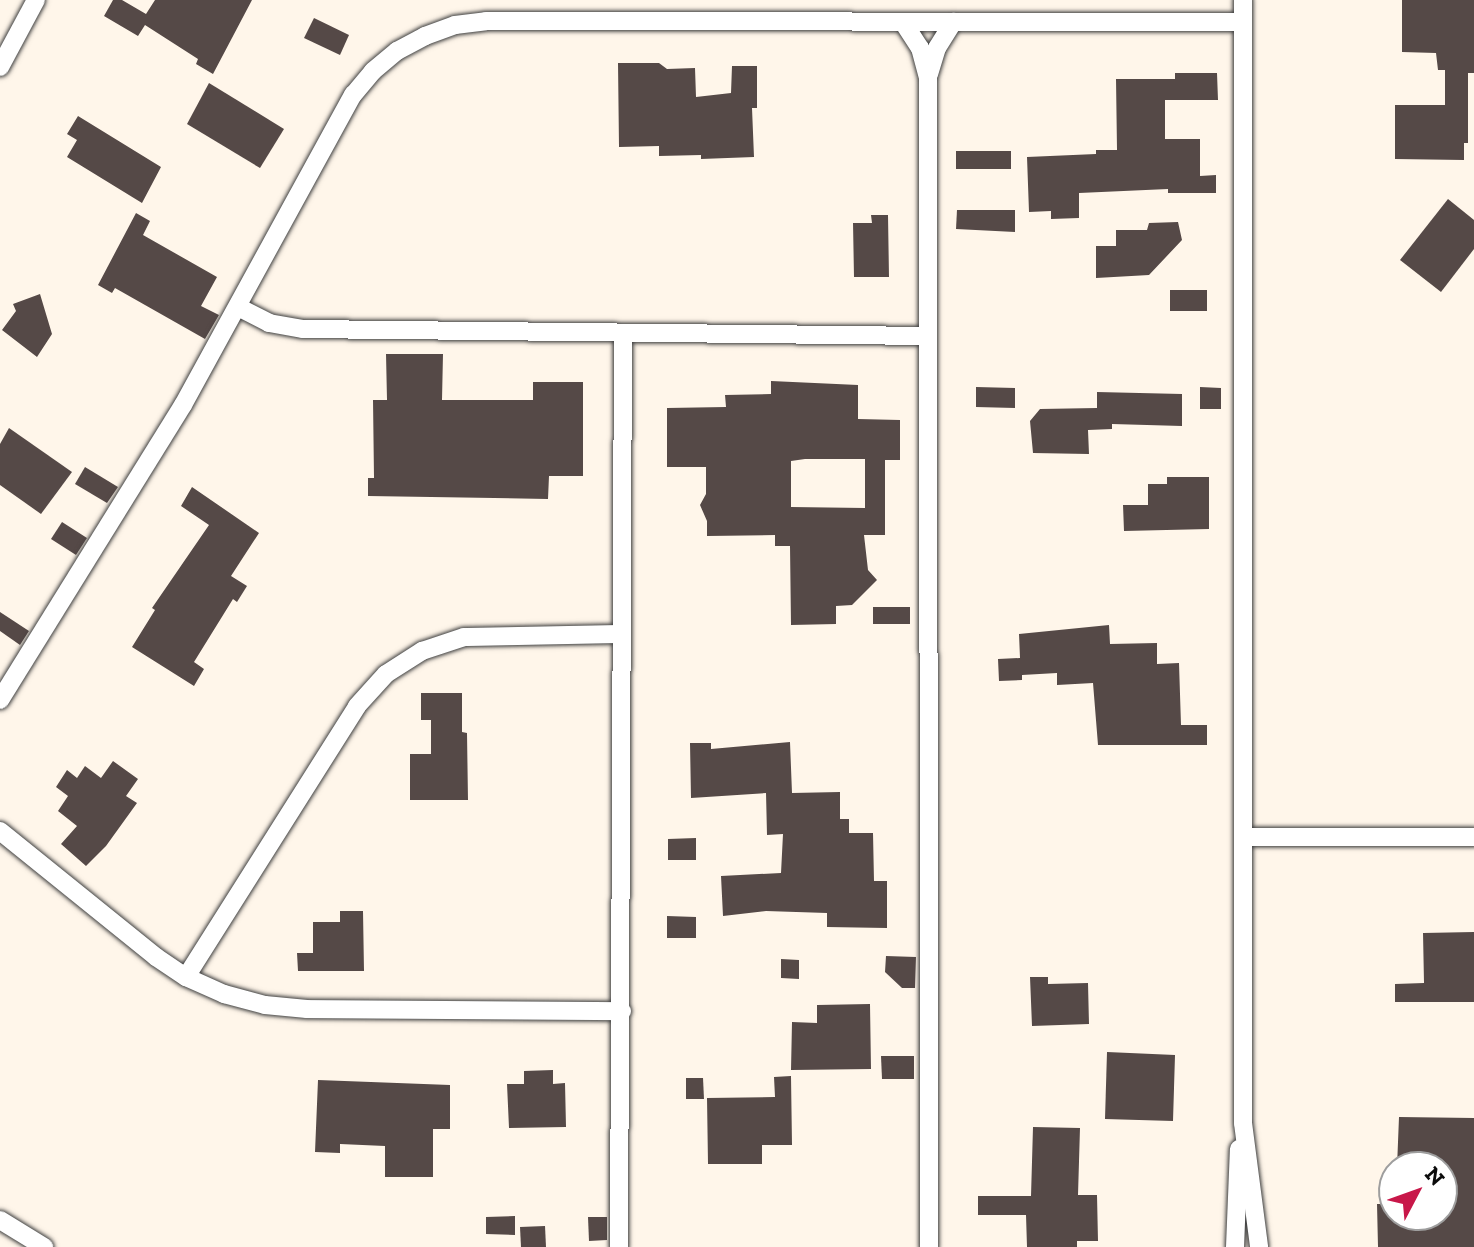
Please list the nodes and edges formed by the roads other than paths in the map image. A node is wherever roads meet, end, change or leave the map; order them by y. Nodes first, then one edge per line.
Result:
1 (36, 0) edge
2 (1243, 0) edge
3 (903, 22) junction
4 (953, 22) junction
5 (1243, 22) junction
6 (0, 67) edge
7 (928, 77) junction
8 (238, 307) junction
9 (623, 333) junction
10 (928, 336) junction
11 (622, 634) junction
12 (0, 700) edge
13 (0, 831) edge
14 (1243, 837) junction
15 (1474, 837) edge
16 (186, 977) junction
17 (622, 1011) junction
18 (1243, 1123) junction
19 (0, 1220) edge
20 (44, 1247) edge
21 (619, 1247) edge
22 (929, 1247) edge
23 (1235, 1247) edge
24 (1259, 1247) edge

1 - 6 street
2 - 5 street
3 - 4 street
3 - 7 street
3 - 8 street
4 - 5 street
4 - 7 street
5 - 14 street
7 - 10 street
8 - 9 street
8 - 12 street
9 - 10 street
9 - 11 street
10 - 22 street
11 - 16 street
11 - 17 street
13 - 16 street
14 - 15 street
14 - 18 street
16 - 17 street
17 - 21 street
18 - 23 street
18 - 24 street
19 - 20 street

